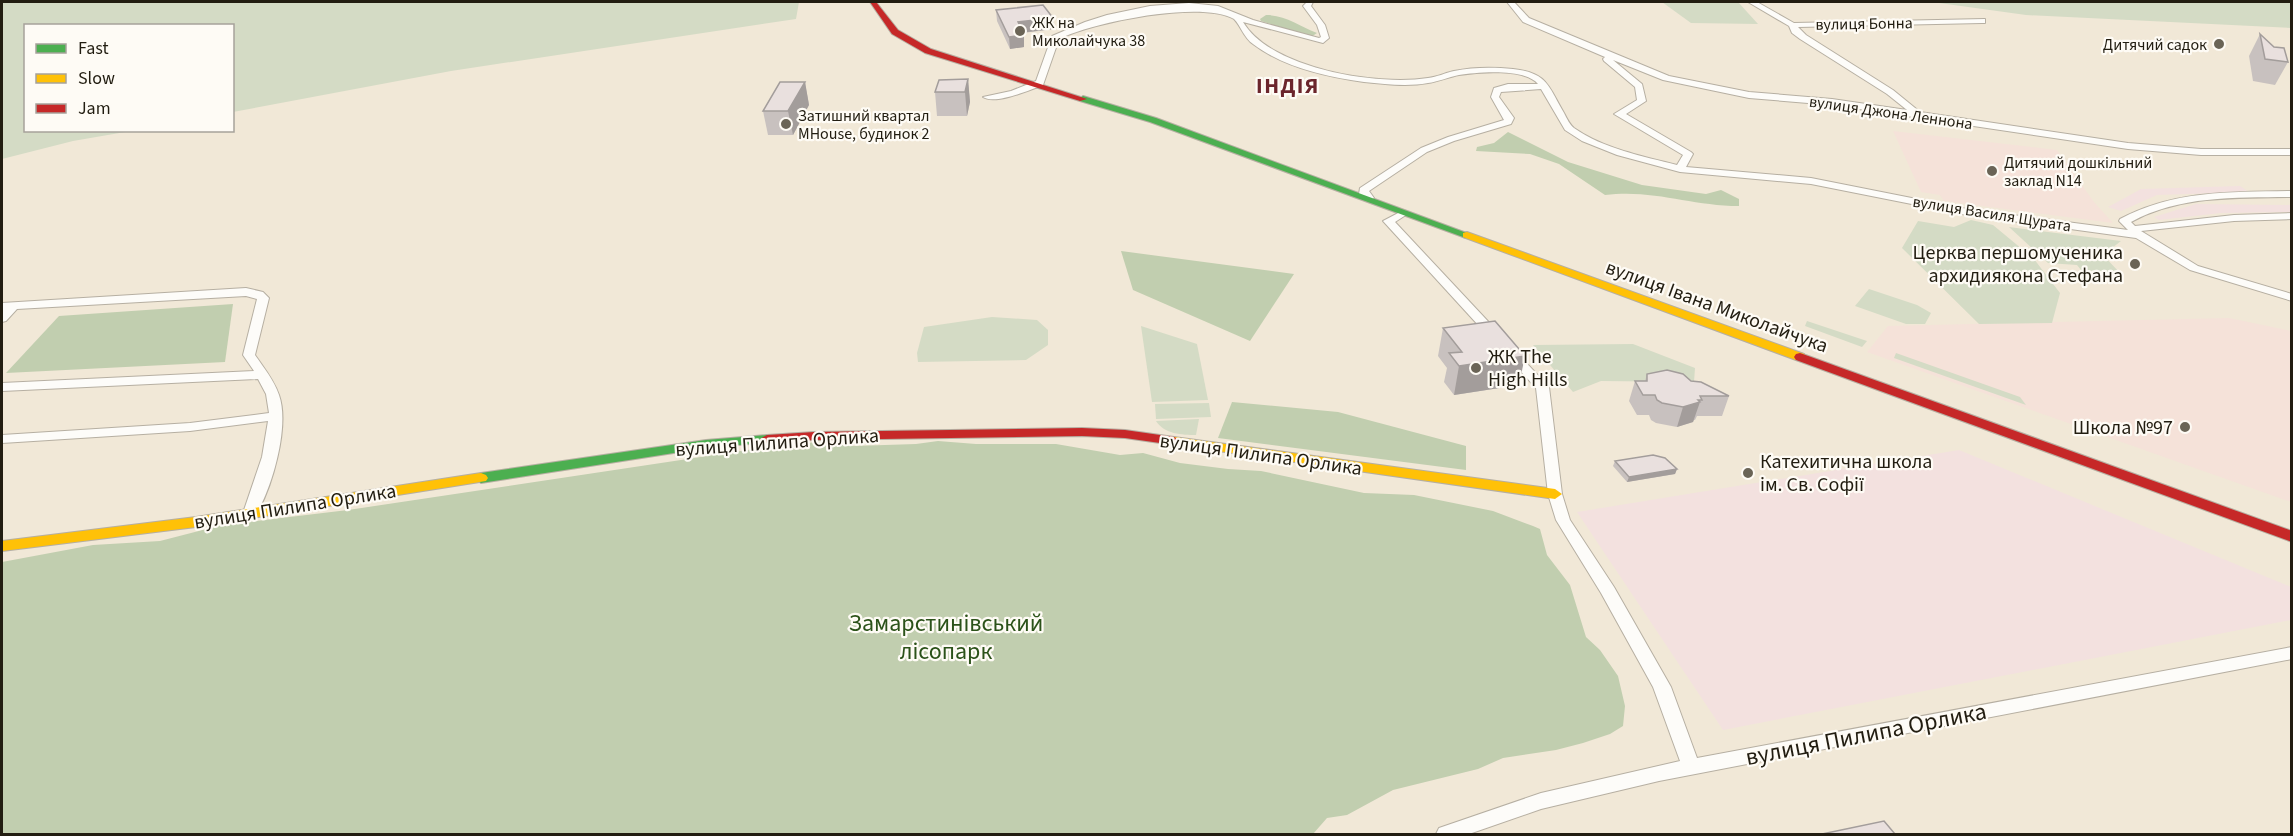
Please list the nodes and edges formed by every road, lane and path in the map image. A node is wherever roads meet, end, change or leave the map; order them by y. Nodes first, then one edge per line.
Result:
1 (873, 2) edge
2 (1310, 2) edge
3 (1510, 2) edge
4 (1752, 2) edge
5 (1198, 4) edge
6 (1237, 18) junction
7 (1982, 21) dead end
8 (1793, 25) junction
9 (1598, 51) junction
10 (1034, 85) junction
11 (1544, 86) junction
12 (987, 97) dead end
13 (1918, 115) junction
14 (2292, 152) edge
15 (1680, 169) junction
16 (2292, 194) edge
17 (1369, 198) junction
18 (1404, 213) junction
19 (2292, 216) edge
20 (2136, 232) junction
21 (2292, 298) edge
22 (7, 306) edge
23 (2, 318) edge
24 (261, 375) junction
25 (2, 387) edge
26 (276, 416) junction
27 (2, 439) edge
28 (1555, 494) junction
29 (250, 513) junction
30 (2292, 537) edge
31 (2, 546) edge
32 (2292, 653) edge
33 (1691, 767) junction
34 (1446, 834) edge

1 - 10 street, вулиця Івана Миколайчука
2 - 6 street
3 - 9 street, вулиця Джона Леннона
4 - 8 street
5 - 6 street
5 - 10 street
6 - 11 street
7 - 8 street, вулиця Бонна
8 - 13 street, вулиця Бонна
9 - 13 street, вулиця Джона Леннона
9 - 15 street
10 - 12 street
10 - 17 street, вулиця Івана Миколайчука
11 - 15 street, вулиця Василя Щурата
11 - 17 street
13 - 14 street, вулиця Джона Леннона
15 - 20 street, вулиця Василя Щурата
16 - 20 street
17 - 18 street, вулиця Івана Миколайчука
18 - 28 street
18 - 30 street, вулиця Івана Миколайчука
19 - 20 street
20 - 21 street, вулиця Василя Щурата
22 - 23 street
22 - 24 street
24 - 25 street
24 - 26 street
26 - 27 street
26 - 29 street
28 - 29 street, вулиця Пилипа Орлика
28 - 33 street
29 - 31 street, вулиця Пилипа Орлика
32 - 33 street, вулиця Пилипа Орлика
33 - 34 street, вулиця Пилипа Орлика

